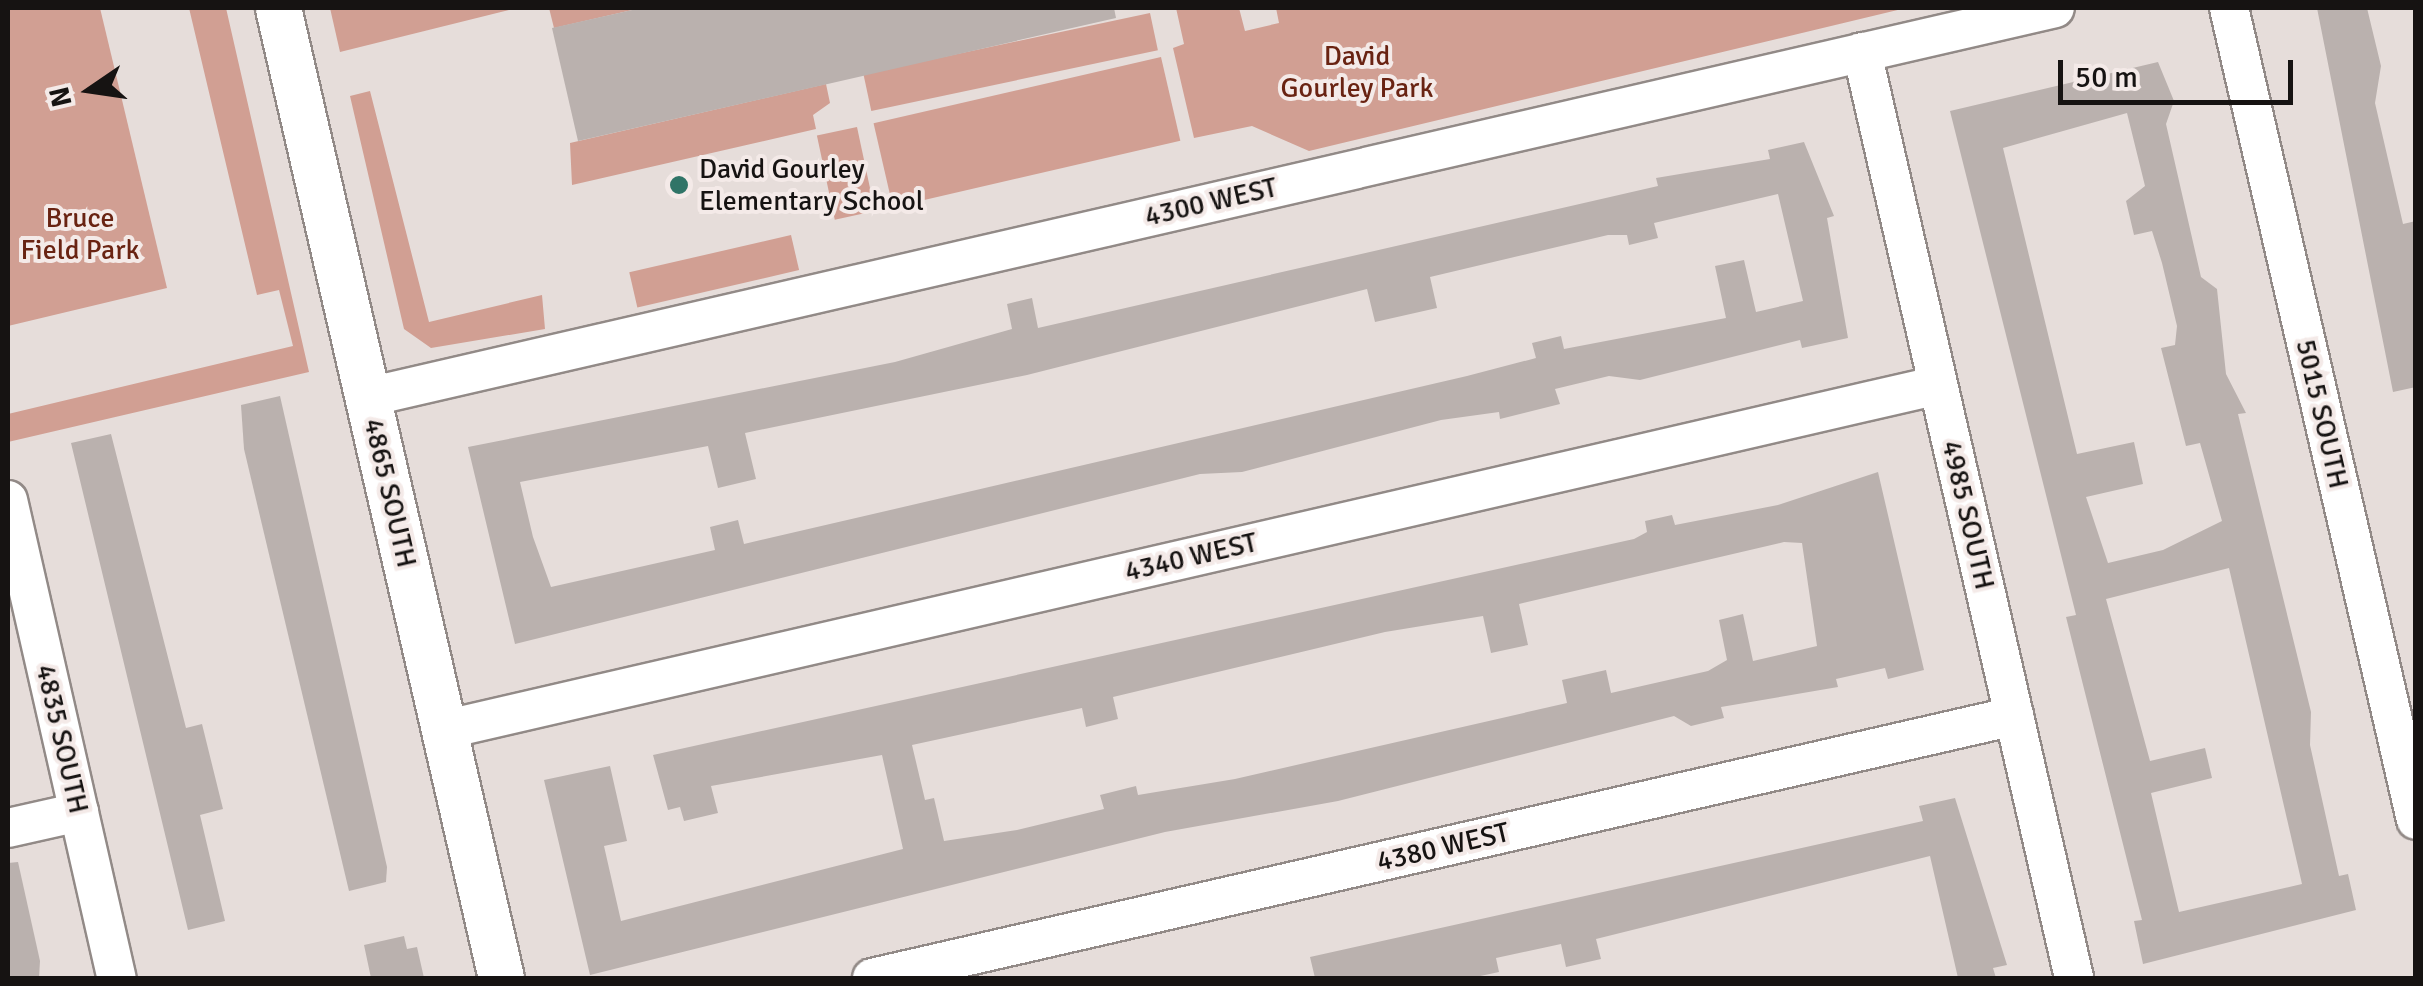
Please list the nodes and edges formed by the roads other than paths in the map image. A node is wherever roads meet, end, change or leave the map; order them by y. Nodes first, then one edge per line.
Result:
1 (278, 8) edge
2 (2055, 8) edge
3 (2229, 8) edge
4 (1862, 52) junction
5 (1938, 385) junction
6 (368, 397) junction
7 (8, 500) edge
8 (2014, 716) junction
9 (444, 730) junction
10 (79, 812) junction
11 (2416, 820) edge
12 (8, 828) edge
13 (118, 978) edge
14 (501, 978) edge
15 (872, 978) edge
16 (2074, 978) edge

1 - 6 street, 4865 SOUTH
2 - 4 street, 4300 WEST
3 - 11 street, 5015 SOUTH
4 - 5 street, 4985 SOUTH
4 - 6 street, 4300 WEST
5 - 8 street, 4985 SOUTH
5 - 9 street, 4340 WEST
6 - 9 street, 4865 SOUTH
7 - 10 street, 4835 SOUTH
8 - 15 street, 4380 WEST
8 - 16 street, 4985 SOUTH
9 - 14 street, 4865 SOUTH
10 - 12 street
10 - 13 street, 4835 SOUTH

